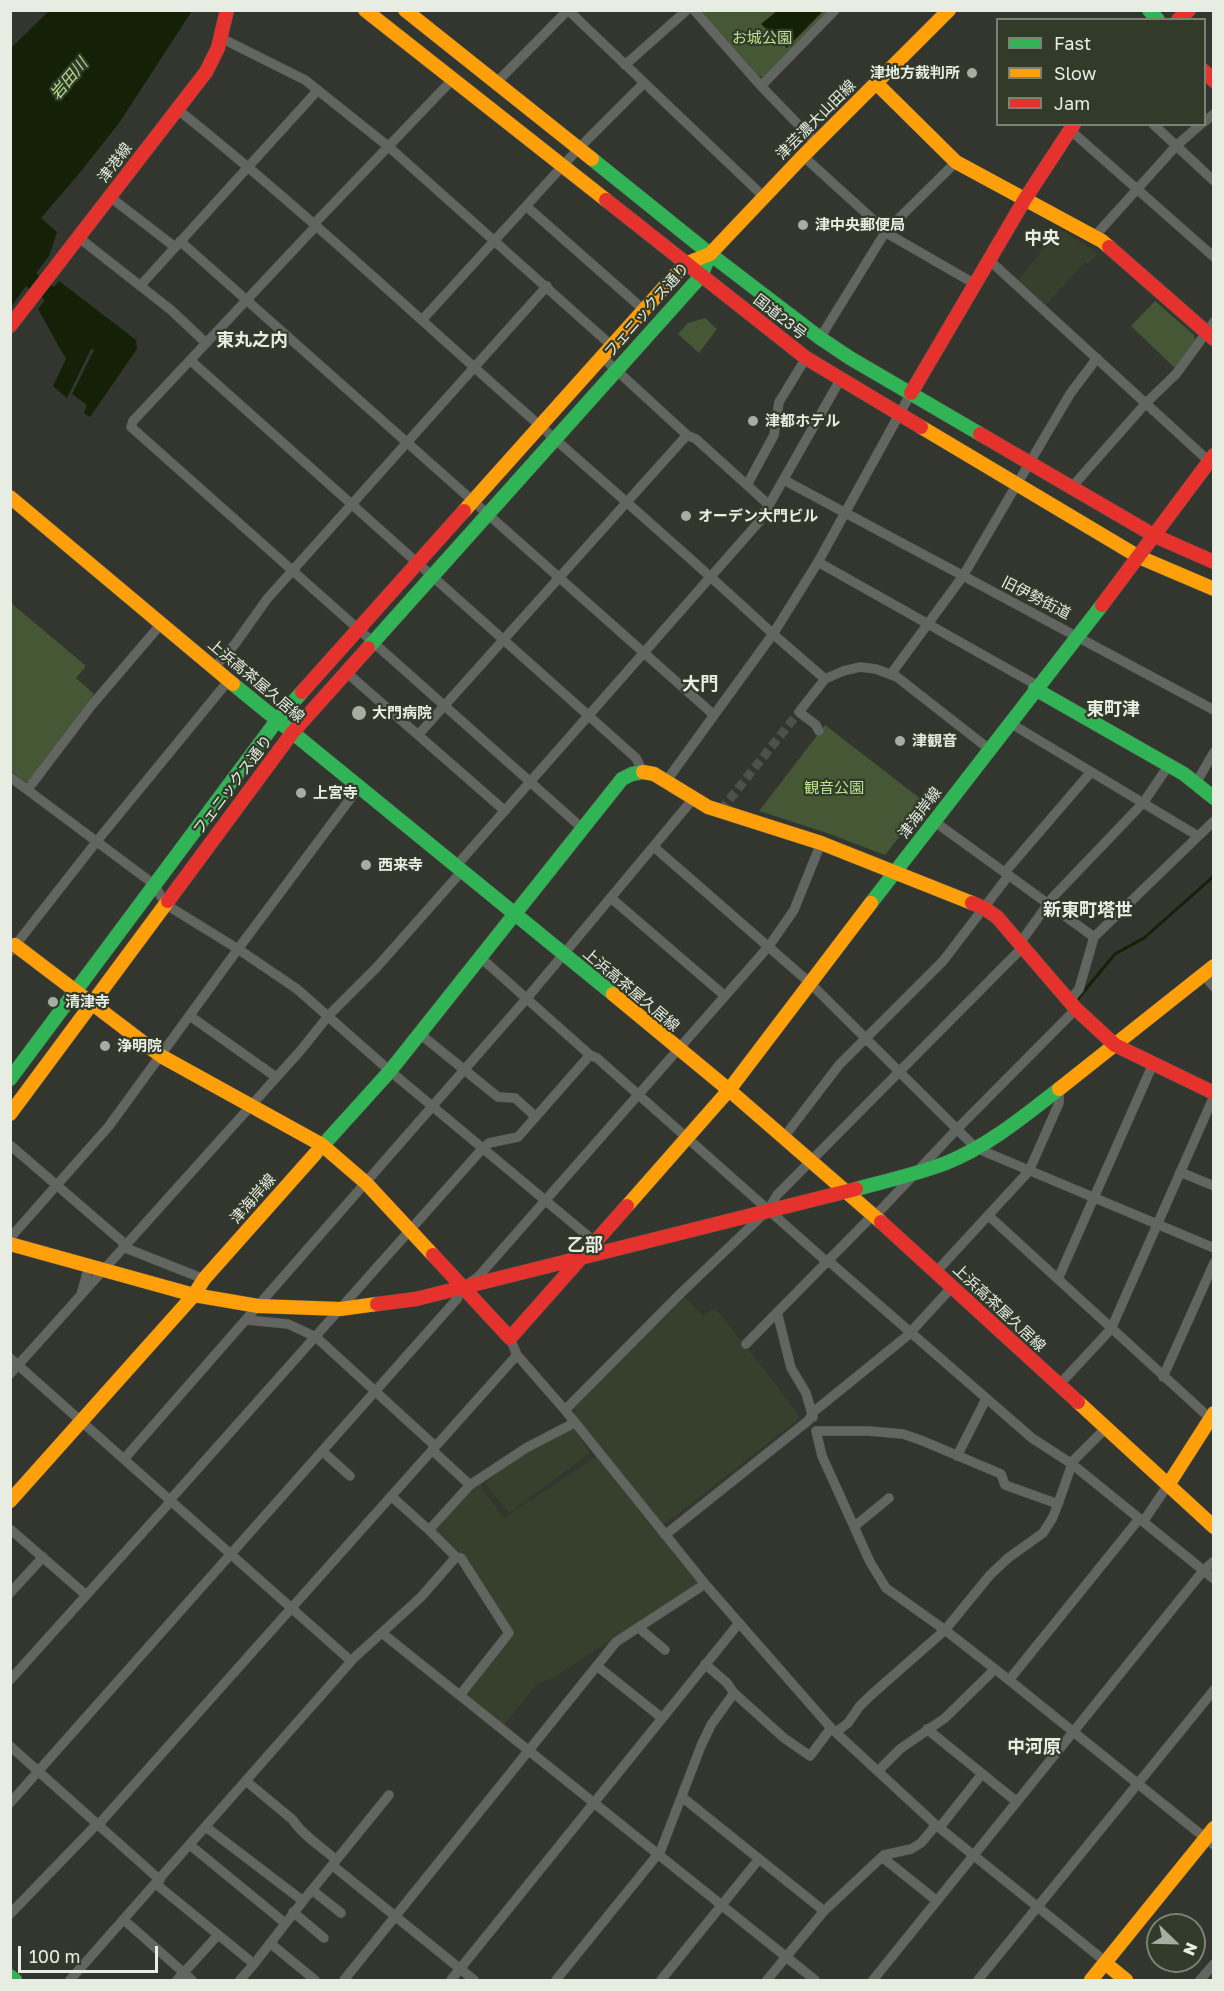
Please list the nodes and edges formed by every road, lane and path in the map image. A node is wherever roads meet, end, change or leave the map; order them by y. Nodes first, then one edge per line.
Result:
1 (227, 10) edge
2 (365, 10) edge
3 (405, 10) edge
4 (568, 10) edge
5 (687, 10) edge
6 (694, 10) edge
7 (835, 10) edge
8 (941, 13) edge
9 (221, 38) junction
10 (625, 65) junction
11 (452, 80) junction
12 (496, 83) junction
13 (876, 83) junction
14 (643, 84) junction
15 (761, 86) junction
16 (318, 90) junction
17 (177, 109) junction
18 (1155, 126) edge
19 (1199, 126) edge
20 (1072, 127) edge
21 (816, 143) junction
22 (1176, 146) junction
23 (388, 147) junction
24 (579, 148) junction
25 (803, 156) junction
26 (956, 162) junction
27 (248, 165) junction
28 (562, 167) junction
29 (1214, 181) edge
30 (1137, 189) junction
31 (110, 197) junction
32 (764, 197) junction
33 (1025, 199) junction
34 (526, 206) junction
35 (315, 225) junction
36 (886, 231) junction
37 (78, 237) junction
38 (1094, 237) junction
39 (494, 240) junction
40 (177, 244) junction
41 (710, 254) junction
42 (1214, 257) edge
43 (989, 260) junction
44 (685, 264) junction
45 (701, 276) junction
46 (975, 284) junction
47 (140, 286) junction
48 (547, 286) junction
49 (246, 300) junction
50 (644, 310) junction
51 (422, 320) junction
52 (13, 323) edge
53 (1211, 331) edge
54 (820, 338) junction
55 (206, 343) junction
56 (612, 346) junction
57 (602, 357) junction
58 (806, 358) junction
59 (1097, 358) junction
60 (190, 360) junction
61 (474, 368) junction
62 (617, 370) junction
63 (840, 380) junction
64 (912, 393) junction
65 (1146, 403) junction
66 (900, 414) junction
67 (540, 426) junction
68 (687, 435) junction
69 (555, 439) junction
70 (408, 443) junction
71 (1212, 461) edge
72 (1030, 464) junction
73 (783, 480) junction
74 (747, 485) junction
75 (1017, 485) junction
76 (1071, 488) junction
77 (473, 501) junction
78 (627, 502) junction
79 (13, 504) edge
80 (351, 505) junction
81 (769, 505) junction
82 (845, 513) junction
83 (488, 514) junction
84 (1155, 536) junction
85 (1139, 557) junction
86 (818, 562) junction
87 (1214, 562) edge
88 (417, 564) junction
89 (293, 570) junction
90 (963, 576) junction
91 (431, 577) junction
92 (711, 577) junction
93 (560, 578) junction
94 (1214, 590) edge
95 (928, 623) junction
96 (161, 624) junction
97 (359, 629) junction
98 (773, 634) junction
99 (1078, 636) junction
100 (503, 641) junction
101 (373, 642) junction
102 (645, 653) junction
103 (214, 668) junction
104 (346, 672) junction
105 (891, 674) junction
106 (822, 676) junction
107 (229, 680) junction
108 (1037, 688) junction
109 (445, 705) junction
110 (1214, 710) edge
111 (714, 715) junction
112 (589, 717) junction
113 (278, 719) junction
114 (1010, 723) junction
115 (819, 731) dead end
116 (292, 733) junction
117 (419, 734) junction
118 (989, 749) junction
119 (1214, 752) edge
120 (1169, 765) junction
121 (643, 772) junction
122 (1091, 772) junction
123 (10, 777) edge
124 (667, 780) junction
125 (531, 781) junction
126 (1196, 783) junction
127 (359, 787) junction
128 (28, 789) junction
129 (1214, 798) edge
130 (693, 799) junction
131 (1143, 803) junction
132 (505, 811) junction
133 (1214, 821) edge
134 (935, 822) junction
135 (582, 828) junction
136 (1198, 836) junction
137 (97, 842) junction
138 (821, 843) junction
139 (654, 848) junction
140 (459, 869) junction
141 (896, 872) junction
142 (1007, 873) junction
143 (155, 885) junction
144 (611, 898) junction
145 (165, 904) junction
146 (1048, 904) junction
147 (984, 908) junction
148 (515, 914) junction
149 (1094, 938) junction
150 (1021, 945) junction
151 (769, 946) junction
152 (13, 948) edge
153 (238, 949) junction
154 (563, 955) junction
155 (481, 958) junction
156 (1208, 970) edge
157 (810, 983) junction
158 (1214, 987) edge
159 (77, 991) junction
160 (725, 996) junction
161 (527, 998) junction
162 (92, 1003) junction
163 (1073, 1005) junction
164 (329, 1015) junction
165 (190, 1016) junction
166 (420, 1034) junction
167 (868, 1038) junction
168 (1115, 1045) junction
169 (677, 1050) junction
170 (591, 1054) junction
171 (161, 1056) junction
172 (1153, 1064) junction
173 (464, 1070) junction
174 (390, 1071) junction
175 (901, 1072) junction
176 (276, 1077) junction
177 (10, 1079) edge
178 (1059, 1089) junction
179 (729, 1090) junction
180 (638, 1095) junction
181 (1214, 1095) edge
182 (250, 1105) junction
183 (432, 1106) junction
184 (10, 1114) edge
185 (536, 1117) junction
186 (955, 1126) junction
187 (784, 1137) junction
188 (687, 1139) junction
189 (10, 1145) edge
190 (322, 1145) junction
191 (483, 1148) junction
192 (976, 1148) junction
193 (811, 1161) junction
194 (1029, 1171) junction
195 (1180, 1172) junction
196 (912, 1173) junction
197 (366, 1183) junction
198 (57, 1185) junction
199 (1214, 1186) edge
200 (848, 1192) junction
201 (1094, 1198) junction
202 (545, 1200) junction
203 (768, 1210) junction
204 (874, 1215) junction
205 (989, 1216) junction
206 (1157, 1225) junction
207 (410, 1231) junction
208 (10, 1238) edge
209 (594, 1242) junction
210 (10, 1245) edge
211 (124, 1246) junction
212 (1214, 1248) edge
213 (577, 1260) junction
214 (827, 1262) junction
215 (1214, 1263) edge
216 (89, 1266) junction
217 (104, 1269) junction
218 (936, 1272) junction
219 (204, 1279) junction
220 (1058, 1279) junction
221 (952, 1287) junction
222 (462, 1288) junction
223 (194, 1295) junction
224 (80, 1298) junction
225 (258, 1306) junction
226 (340, 1309) junction
227 (777, 1312) junction
228 (247, 1320) junction
229 (1111, 1329) junction
230 (910, 1333) junction
231 (316, 1337) junction
232 (510, 1338) junction
233 (746, 1344) dead end
234 (517, 1354) junction
235 (10, 1358) edge
236 (19, 1365) junction
237 (10, 1374) edge
238 (1163, 1377) junction
239 (1059, 1385) junction
240 (375, 1391) junction
241 (986, 1399) junction
242 (564, 1410) junction
243 (812, 1413) junction
244 (1213, 1418) edge
245 (82, 1420) junction
246 (574, 1423) junction
247 (1105, 1428) junction
248 (816, 1431) junction
249 (433, 1448) junction
250 (322, 1451) junction
251 (957, 1456) junction
252 (124, 1459) junction
253 (1072, 1464) junction
254 (350, 1476) dead end
255 (470, 1485) junction
256 (1168, 1485) junction
257 (391, 1496) junction
258 (889, 1498) dead end
259 (10, 1501) edge
260 (170, 1501) junction
261 (1058, 1504) junction
262 (1139, 1519) junction
263 (855, 1526) junction
264 (1214, 1527) edge
265 (10, 1529) edge
266 (429, 1530) junction
267 (665, 1535) junction
268 (231, 1553) junction
269 (43, 1557) junction
270 (456, 1557) junction
271 (1214, 1561) edge
272 (1203, 1571) junction
273 (1214, 1579) edge
274 (705, 1584) junction
275 (10, 1593) edge
276 (86, 1595) junction
277 (292, 1607) junction
278 (739, 1623) junction
279 (639, 1628) junction
280 (945, 1630) junction
281 (382, 1633) junction
282 (665, 1650) dead end
283 (351, 1661) junction
284 (705, 1664) junction
285 (597, 1666) junction
286 (995, 1669) junction
287 (10, 1680) edge
288 (1009, 1680) junction
289 (1214, 1690) edge
290 (734, 1693) junction
291 (460, 1695) junction
292 (662, 1718) junction
293 (927, 1729) junction
294 (833, 1730) junction
295 (1073, 1732) junction
296 (10, 1746) edge
297 (529, 1750) junction
298 (39, 1771) junction
299 (878, 1771) junction
300 (982, 1774) junction
301 (246, 1781) junction
302 (1138, 1784) junction
303 (389, 1795) dead end
304 (682, 1797) junction
305 (1017, 1802) junction
306 (10, 1803) edge
307 (594, 1803) junction
308 (98, 1824) junction
309 (938, 1826) junction
310 (206, 1827) junction
311 (1211, 1837) edge
312 (190, 1845) junction
313 (658, 1855) junction
314 (974, 1855) junction
315 (882, 1857) junction
316 (759, 1859) junction
317 (334, 1862) junction
318 (158, 1882) junction
319 (312, 1890) junction
320 (303, 1901) junction
321 (937, 1901) junction
322 (722, 1905) junction
323 (1037, 1907) junction
324 (824, 1911) junction
325 (293, 1912) junction
326 (341, 1913) dead end
327 (10, 1914) edge
328 (395, 1917) junction
329 (124, 1920) junction
330 (285, 1923) junction
331 (218, 1935) junction
332 (324, 1938) dead end
333 (270, 1943) junction
334 (786, 1957) junction
335 (1105, 1963) junction
336 (254, 1964) junction
337 (1214, 1964) edge
338 (460, 1969) junction
339 (10, 1976) edge
340 (180, 1977) edge
341 (74, 1979) edge
342 (15, 1980) edge
343 (192, 1980) edge
344 (240, 1980) edge
345 (315, 1980) edge
346 (344, 1980) edge
347 (451, 1980) edge
348 (474, 1980) edge
349 (555, 1980) edge
350 (662, 1980) edge
351 (767, 1980) edge
352 (815, 1980) edge
353 (873, 1980) edge
354 (978, 1980) edge
355 (1091, 1980) edge
356 (1126, 1980) edge
357 (1200, 1980) edge

1 - 9 main road, 津港線
2 - 11 main road, 国道23号
3 - 12 main road, 国道23号
4 - 10 street
4 - 12 street
5 - 10 street
6 - 15 street
7 - 15 street
8 - 13 main road, 津芸濃大山田線
9 - 16 street
9 - 17 main road, 津港線
10 - 14 street
11 - 23 street
11 - 28 main road, 国道23号
12 - 24 main road, 国道23号
13 - 21 main road, 津芸濃大山田線
13 - 26 main road
14 - 24 street
14 - 32 street
15 - 21 street
16 - 23 street
16 - 27 street
17 - 27 street
17 - 31 main road, 津港線
18 - 22 street
19 - 22 street
20 - 30 street
20 - 33 main road
21 - 25 main road, 津芸濃大山田線
22 - 29 street
22 - 30 street
23 - 35 street
23 - 39 street
24 - 28 street
24 - 41 main road, 国道23号
25 - 32 main road, 津芸濃大山田線
25 - 36 street
26 - 33 main road
26 - 36 street
27 - 35 street
27 - 40 street
28 - 34 street
28 - 44 main road, 国道23号
30 - 38 street
30 - 42 street
31 - 37 main road, 津港線
31 - 40 street
32 - 41 main road, 津芸濃大山田線
33 - 38 main road
33 - 43 main road
34 - 39 street
34 - 50 street
35 - 49 street
35 - 51 street
36 - 46 street
36 - 54 street
37 - 47 street
37 - 52 main road, 津港線
38 - 53 main road
39 - 48 street
39 - 51 street
40 - 47 street
40 - 49 street
41 - 44 main road, フェニックス通り
41 - 45 main road, フェニックス通り
41 - 54 main road, 国道23号
43 - 46 main road
43 - 59 street
44 - 45 main road, 国道23号
44 - 50 main road, フェニックス通り
45 - 58 main road, 国道23号
45 - 62 main road, フェニックス通り
46 - 64 main road
47 - 55 street
48 - 56 street
48 - 61 street
49 - 55 street
49 - 70 street
50 - 56 main road, フェニックス通り
51 - 61 street
53 - 65 street
54 - 64 main road, 国道23号
55 - 60 street
56 - 57 main road, フェニックス通り
57 - 62 street
57 - 67 main road, フェニックス通り
58 - 63 main road, 国道23号
58 - 74 street
59 - 65 street
59 - 72 street
60 - 80 street
60 - 89 street
61 - 67 street
61 - 70 street
62 - 68 street
62 - 69 main road, フェニックス通り
63 - 66 main road, 国道23号
63 - 73 street
64 - 66 street
64 - 72 main road, 国道23号
65 - 71 street
65 - 76 street
66 - 75 main road, 国道23号
66 - 82 street
67 - 69 street
67 - 77 main road, フェニックス通り
68 - 74 street
68 - 78 street
69 - 78 street
69 - 83 main road, フェニックス通り
70 - 77 street
70 - 80 street
71 - 84 main road, 津海岸線
72 - 75 street
72 - 76 main road, 国道23号
73 - 81 street
73 - 82 street, 旧伊勢街道
74 - 81 street
75 - 85 main road, 国道23号
75 - 90 street
76 - 84 main road, 国道23号
77 - 83 street
77 - 88 main road, フェニックス通り
78 - 92 street
78 - 93 street
79 - 96 main road, 上浜高茶屋久居線
80 - 88 street
80 - 89 street
81 - 92 street
82 - 86 street
82 - 90 street, 旧伊勢街道
83 - 91 main road, フェニックス通り
83 - 93 street
84 - 85 main road, 津海岸線
84 - 87 main road, 国道23号
85 - 94 main road, 国道23号
85 - 99 main road, 津海岸線
86 - 95 street
86 - 98 street
88 - 91 street
88 - 97 main road, フェニックス通り
89 - 97 street
89 - 103 street
90 - 95 street
90 - 99 street, 旧伊勢街道
91 - 100 street
91 - 101 main road, フェニックス通り
92 - 98 street
92 - 102 street
93 - 100 street
93 - 102 street
95 - 105 street
95 - 108 street
96 - 103 main road, 上浜高茶屋久居線
96 - 128 street
97 - 101 street
97 - 113 main road, フェニックス通り
98 - 106 street
98 - 111 street
99 - 108 main road, 津海岸線
99 - 110 street, 旧伊勢街道
100 - 109 street
100 - 112 street
101 - 104 main road, フェニックス通り
101 - 109 street
102 - 111 street
102 - 112 street
103 - 107 main road, 上浜高茶屋久居線
104 - 116 main road, フェニックス通り
104 - 117 street
105 - 106 street
105 - 118 street
106 - 115 street
107 - 113 main road, 上浜高茶屋久居線
107 - 137 street
108 - 114 main road, 津海岸線
108 - 120 main road
109 - 117 street
109 - 125 street
111 - 124 street
112 - 121 street
112 - 125 street
113 - 116 main road, 上浜高茶屋久居線
113 - 143 main road, フェニックス通り
114 - 118 main road, 津海岸線
114 - 122 street
116 - 127 main road, 上浜高茶屋久居線
116 - 145 main road, フェニックス通り
117 - 132 street
118 - 134 main road, 津海岸線
119 - 126 street
120 - 126 main road
120 - 131 street
121 - 124 main road
121 - 135 main road, 津海岸線
122 - 131 street
122 - 142 street
123 - 128 street
124 - 130 main road
125 - 132 street
125 - 135 street
126 - 129 main road
127 - 140 main road, 上浜高茶屋久居線
127 - 153 street
128 - 137 street
130 - 138 main road
130 - 139 street
131 - 136 street
131 - 146 street
132 - 140 street
133 - 136 street
134 - 141 main road, 津海岸線
134 - 142 street
135 - 148 main road, 津海岸線
136 - 149 street
137 - 143 street
137 - 152 street
138 - 141 main road
138 - 151 street
139 - 144 street
139 - 151 street
140 - 148 main road, 上浜高茶屋久居線
140 - 164 street
141 - 147 main road
141 - 157 main road, 津海岸線
142 - 146 street
142 - 147 street
143 - 145 street
143 - 159 main road, フェニックス通り
144 - 154 street
144 - 160 street
145 - 153 street
145 - 162 main road, フェニックス通り
146 - 149 street
146 - 150 street
147 - 150 main road
147 - 167 street
148 - 154 main road, 上浜高茶屋久居線
148 - 155 main road, 津海岸線
149 - 163 street
150 - 163 main road
150 - 175 street
151 - 157 street
151 - 160 street
152 - 159 main road
153 - 164 street
153 - 165 street
154 - 161 street
154 - 169 main road, 上浜高茶屋久居線
155 - 161 street
155 - 166 main road, 津海岸線
156 - 158 street
156 - 168 main road
157 - 167 street
157 - 179 main road, 津海岸線
159 - 162 main road
159 - 177 main road, フェニックス通り
160 - 169 street
161 - 170 street
161 - 173 street
162 - 171 main road
162 - 184 main road, フェニックス通り
163 - 168 main road
163 - 186 street
164 - 174 street
164 - 176 street
165 - 171 street
165 - 176 street
166 - 173 street
166 - 174 main road, 津海岸線
167 - 175 street
167 - 187 street
168 - 172 main road
168 - 178 main road
169 - 179 main road, 上浜高茶屋久居線
169 - 180 street
170 - 180 street
170 - 185 street
171 - 182 main road
171 - 198 street
172 - 181 main road
172 - 201 street
173 - 183 street
173 - 185 street
174 - 183 street
174 - 190 main road, 津海岸線
175 - 186 street
175 - 193 street
176 - 182 street
178 - 192 main road
178 - 194 street
179 - 187 main road, 上浜高茶屋久居線
179 - 188 main road, 津海岸線
180 - 188 street
180 - 202 street
181 - 195 street
182 - 190 main road
182 - 211 street
183 - 191 street
183 - 197 street
185 - 191 street
186 - 192 street
186 - 196 street
187 - 193 main road, 上浜高茶屋久居線
188 - 203 street
188 - 209 main road, 津海岸線
189 - 198 street
190 - 197 main road
190 - 219 main road, 津海岸線
191 - 202 street
191 - 207 street
192 - 194 street
192 - 196 main road
193 - 200 main road, 上浜高茶屋久居線
193 - 203 street
194 - 201 street
194 - 205 street
195 - 199 street
195 - 206 street
196 - 200 main road
196 - 204 street
197 - 207 main road
197 - 225 street
198 - 208 street
198 - 211 street
200 - 203 main road
200 - 204 main road, 上浜高茶屋久居線
201 - 206 street
201 - 220 street
202 - 209 street
202 - 222 street
203 - 213 main road
203 - 214 street
203 - 242 street
204 - 214 street
204 - 218 main road, 上浜高茶屋久居線
205 - 218 street
205 - 220 street
206 - 212 street
206 - 229 street
207 - 222 main road
207 - 226 street
209 - 213 main road, 津海岸線
210 - 216 main road
211 - 217 street
211 - 219 street
213 - 222 main road
213 - 232 main road, 津海岸線
214 - 227 street
214 - 230 street
215 - 238 street
216 - 217 main road
216 - 224 street
217 - 223 main road
217 - 224 street
218 - 221 main road, 上浜高茶屋久居線
219 - 223 main road, 津海岸線
220 - 229 street
221 - 230 street
221 - 239 main road, 上浜高茶屋久居線
222 - 226 main road
222 - 232 main road
222 - 240 street
223 - 225 main road
223 - 245 main road, 津海岸線
224 - 236 street
225 - 226 main road
225 - 228 street
226 - 231 street
227 - 233 street
227 - 243 street
228 - 231 street
228 - 252 street
229 - 238 street
229 - 239 street
230 - 241 street
230 - 243 street
231 - 240 street
231 - 260 street
232 - 234 street
234 - 242 street
234 - 249 street
235 - 236 street
236 - 237 street
236 - 245 street
238 - 244 street
239 - 247 main road, 上浜高茶屋久居線
240 - 249 street
240 - 250 street
241 - 251 street
241 - 253 street
242 - 246 street
243 - 248 street
243 - 267 street
244 - 256 main road
245 - 252 street
245 - 259 main road, 津海岸線
246 - 255 street
246 - 267 street
247 - 253 street
247 - 256 main road, 上浜高茶屋久居線
248 - 251 street
248 - 263 street
249 - 255 street
249 - 257 street
250 - 254 street
250 - 268 street
251 - 261 street
252 - 260 street
253 - 261 street
253 - 262 street
255 - 266 street
256 - 262 street
256 - 264 main road, 上浜高茶屋久居線
257 - 266 street
257 - 277 street
258 - 263 street
260 - 268 street
260 - 276 street
261 - 280 street
262 - 272 street
262 - 288 street
263 - 280 street
265 - 269 street
266 - 270 street
267 - 274 street
268 - 277 street
268 - 298 street
269 - 275 street
269 - 276 street
270 - 281 street
270 - 291 street
271 - 272 street
272 - 273 street
272 - 295 street
274 - 278 street
274 - 279 street
276 - 287 street
277 - 283 street
277 - 308 street
278 - 284 street
278 - 294 street
279 - 282 street
279 - 285 street
280 - 286 street
280 - 294 street
281 - 283 street
281 - 291 street
283 - 301 street
284 - 290 street
284 - 292 street
285 - 292 street
285 - 297 street
286 - 288 street
286 - 293 street
288 - 295 street
289 - 302 street
290 - 294 street
290 - 304 street
291 - 297 street
292 - 307 street
293 - 299 street
293 - 300 street
294 - 299 street
295 - 302 street
295 - 305 street
296 - 298 street
297 - 307 street
297 - 328 street
298 - 306 street
298 - 308 street
299 - 309 street
300 - 305 street
300 - 309 street
301 - 310 street
301 - 317 street
302 - 311 street
302 - 323 street
303 - 317 street
304 - 313 street
304 - 316 street
305 - 314 street
307 - 313 street
307 - 338 street
308 - 318 street
308 - 327 street
309 - 314 street
309 - 315 street
310 - 312 street
310 - 320 street
311 - 335 main road
312 - 318 street
312 - 330 street
313 - 322 street
313 - 349 street
314 - 321 street
314 - 323 street
315 - 321 street
315 - 324 street
316 - 322 street
316 - 324 street
317 - 319 street
317 - 328 street
318 - 329 street
318 - 331 street
319 - 320 street
319 - 326 street
320 - 325 street
321 - 353 street
322 - 334 street
322 - 350 street
323 - 335 street
323 - 354 street
324 - 334 street
325 - 330 street
325 - 332 street
328 - 338 street
328 - 346 street
329 - 340 street
329 - 341 street
330 - 333 street
331 - 336 street
331 - 340 street
333 - 336 street
333 - 345 street
334 - 351 street
334 - 352 street
335 - 355 main road
335 - 356 main road
336 - 344 street
337 - 357 street
338 - 347 street
338 - 348 street
339 - 342 main road
340 - 343 street

